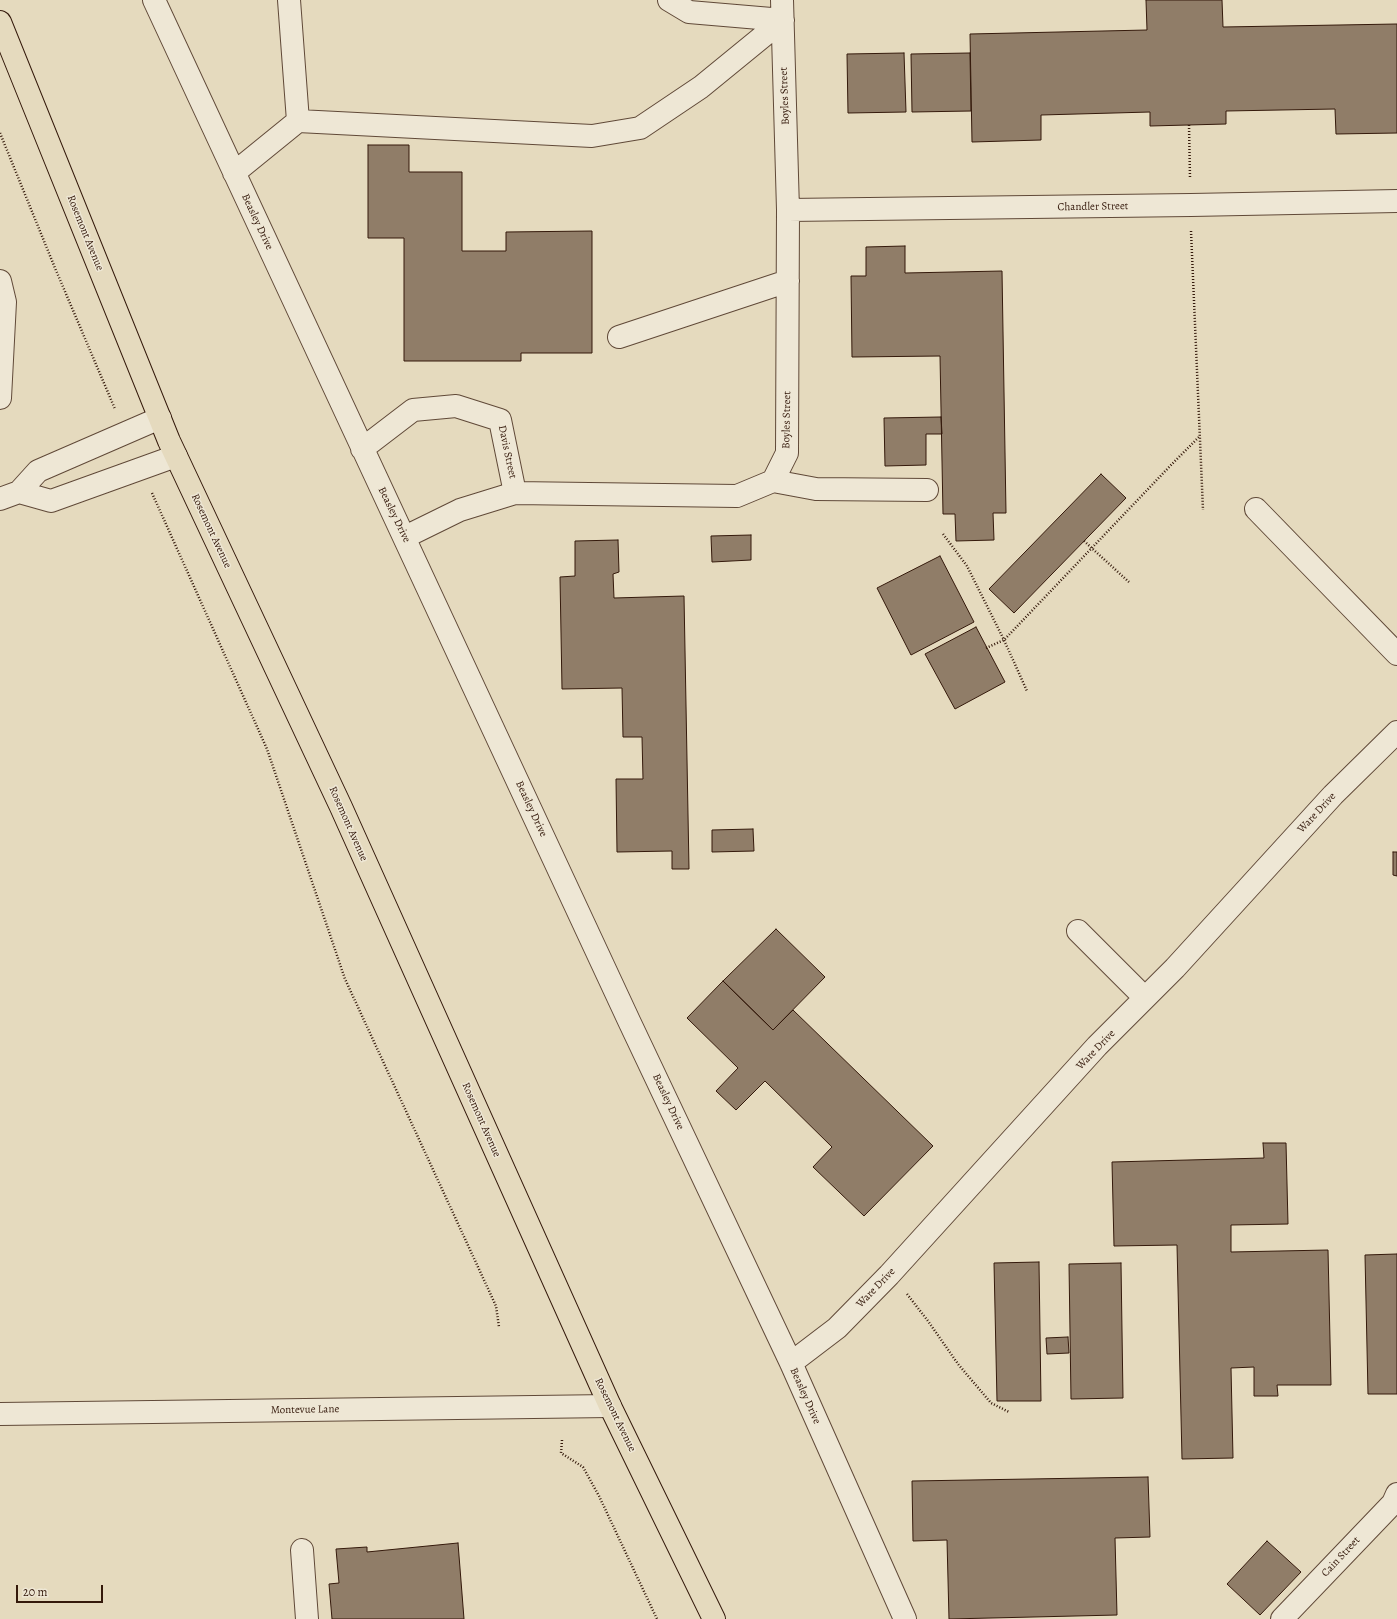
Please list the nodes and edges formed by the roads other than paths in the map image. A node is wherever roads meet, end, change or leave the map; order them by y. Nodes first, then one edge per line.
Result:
1 (154, 0) edge
2 (289, 0) edge
3 (669, 0) edge
4 (783, 10) edge
5 (0, 22) edge
6 (298, 121) junction
7 (234, 173) junction
8 (1397, 201) edge
9 (788, 210) junction
10 (0, 280) edge
11 (788, 281) junction
12 (619, 336) dead end
13 (0, 398) edge
14 (160, 418) junction
15 (362, 449) junction
16 (176, 456) junction
17 (774, 481) junction
18 (928, 490) dead end
19 (515, 494) junction
20 (10, 495) edge
21 (1256, 509) dead end
22 (405, 537) junction
23 (1397, 654) edge
24 (1397, 732) edge
25 (1078, 930) dead end
26 (1145, 998) junction
27 (791, 1363) junction
28 (610, 1406) junction
29 (0, 1414) edge
30 (1397, 1494) edge
31 (302, 1550) dead end
32 (307, 1619) edge
33 (714, 1619) edge
34 (905, 1619) edge
35 (1282, 1619) edge

1 - 7 street, Beasley Drive
2 - 6 street
3 - 4 street
4 - 6 street
4 - 9 street, Boyles Street
5 - 14 main road, Rosemont Avenue
6 - 7 street
7 - 15 street, Beasley Drive
8 - 9 street, Chandler Street
9 - 11 street, Boyles Street
10 - 13 street
11 - 12 street
11 - 17 street, Boyles Street
14 - 16 main road, Rosemont Avenue
14 - 20 street
15 - 19 street, Davis Street
15 - 22 street, Beasley Drive
16 - 20 street
16 - 28 main road, Rosemont Avenue
17 - 18 street
17 - 19 street
19 - 22 street
21 - 23 street
22 - 27 street, Beasley Drive
24 - 26 street, Ware Drive
25 - 26 street
26 - 27 street, Ware Drive
27 - 34 street, Beasley Drive
28 - 29 street, Montevue Lane
28 - 33 main road, Rosemont Avenue
30 - 35 street, Cain Street
31 - 32 street

